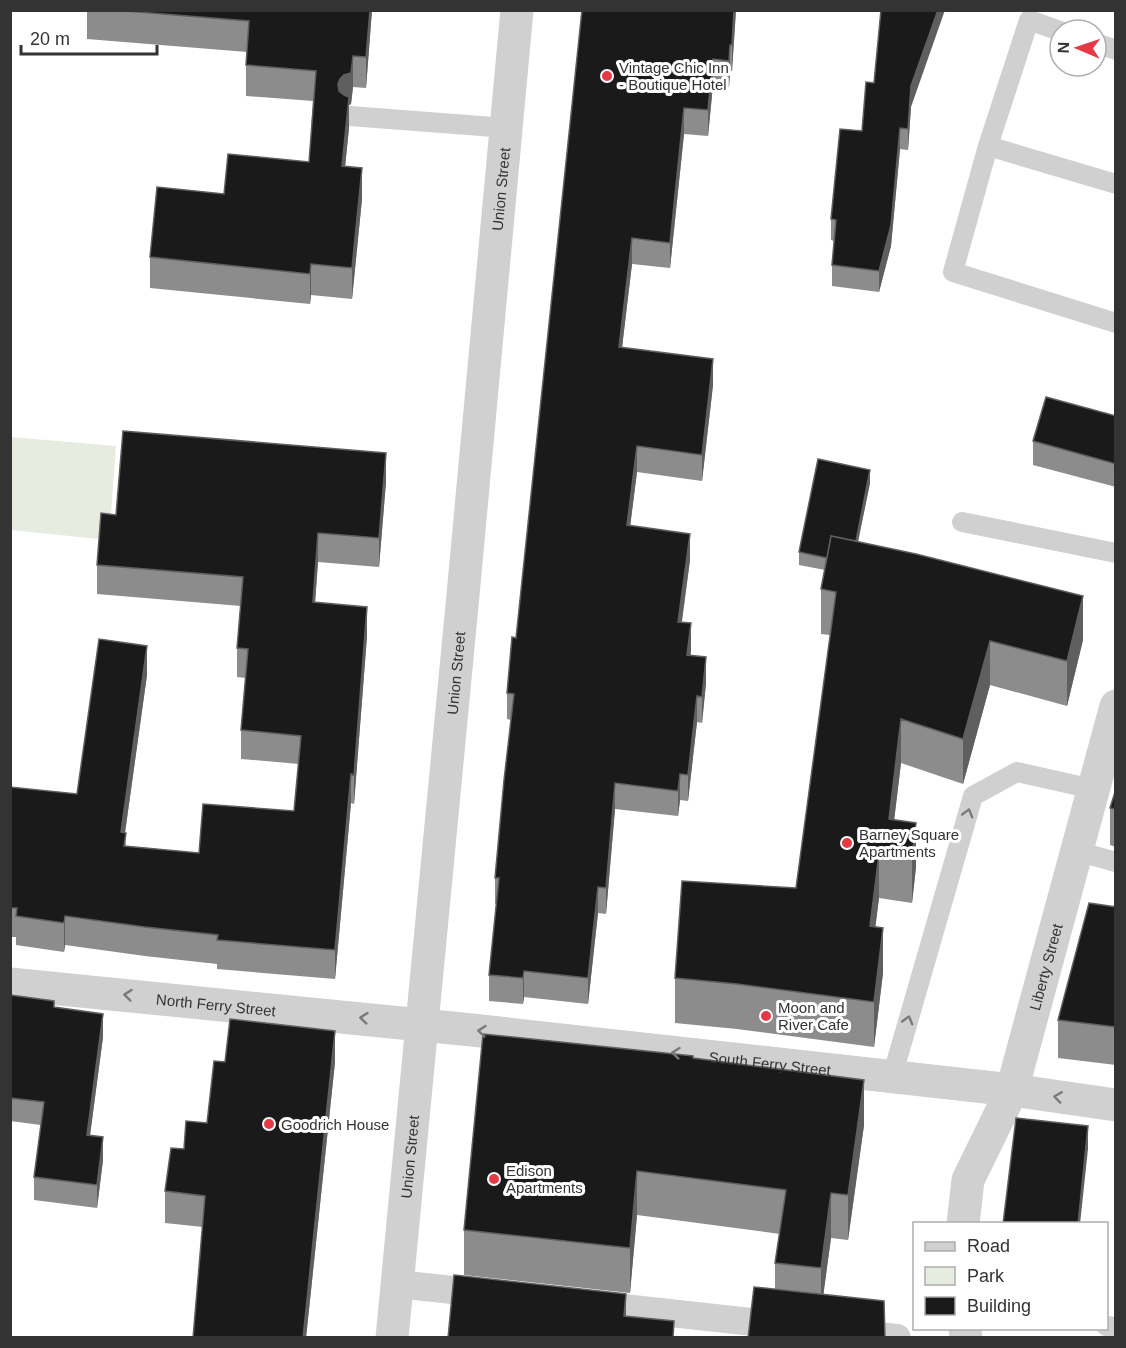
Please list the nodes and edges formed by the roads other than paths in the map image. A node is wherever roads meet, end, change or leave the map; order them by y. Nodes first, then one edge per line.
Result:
1 (517, 10) edge
2 (1048, 27) edge
3 (350, 116) edge
4 (507, 128) junction
5 (988, 146) junction
6 (1116, 184) edge
7 (1116, 323) edge
8 (962, 522) dead end
9 (1116, 553) edge
10 (1116, 706) edge
11 (1093, 789) junction
12 (1076, 851) junction
13 (1116, 862) edge
14 (10, 984) edge
15 (422, 1025) junction
16 (892, 1077) junction
17 (1012, 1090) junction
18 (1116, 1105) edge
19 (963, 1222) edge
20 (397, 1284) junction
21 (516, 1297) edge
22 (564, 1302) edge
23 (392, 1338) edge
24 (897, 1338) edge

1 - 4 street, Union Street
2 - 5 lane
3 - 4 lane
4 - 15 street, Union Street
5 - 6 lane
5 - 7 lane
8 - 9 lane
10 - 11 street, Liberty Street
11 - 12 street, Liberty Street
16 -> 11 lane
12 - 13 lane
12 - 17 street, Liberty Street
15 -> 14 street, North Ferry Street
16 -> 15 street, South Ferry Street
15 - 20 street, Union Street
16 - 17 street, South Ferry Street
18 -> 17 street, South Ferry Street
17 - 19 street, Liberty Street
20 - 21 street
20 - 23 street, Union Street
22 - 24 street

